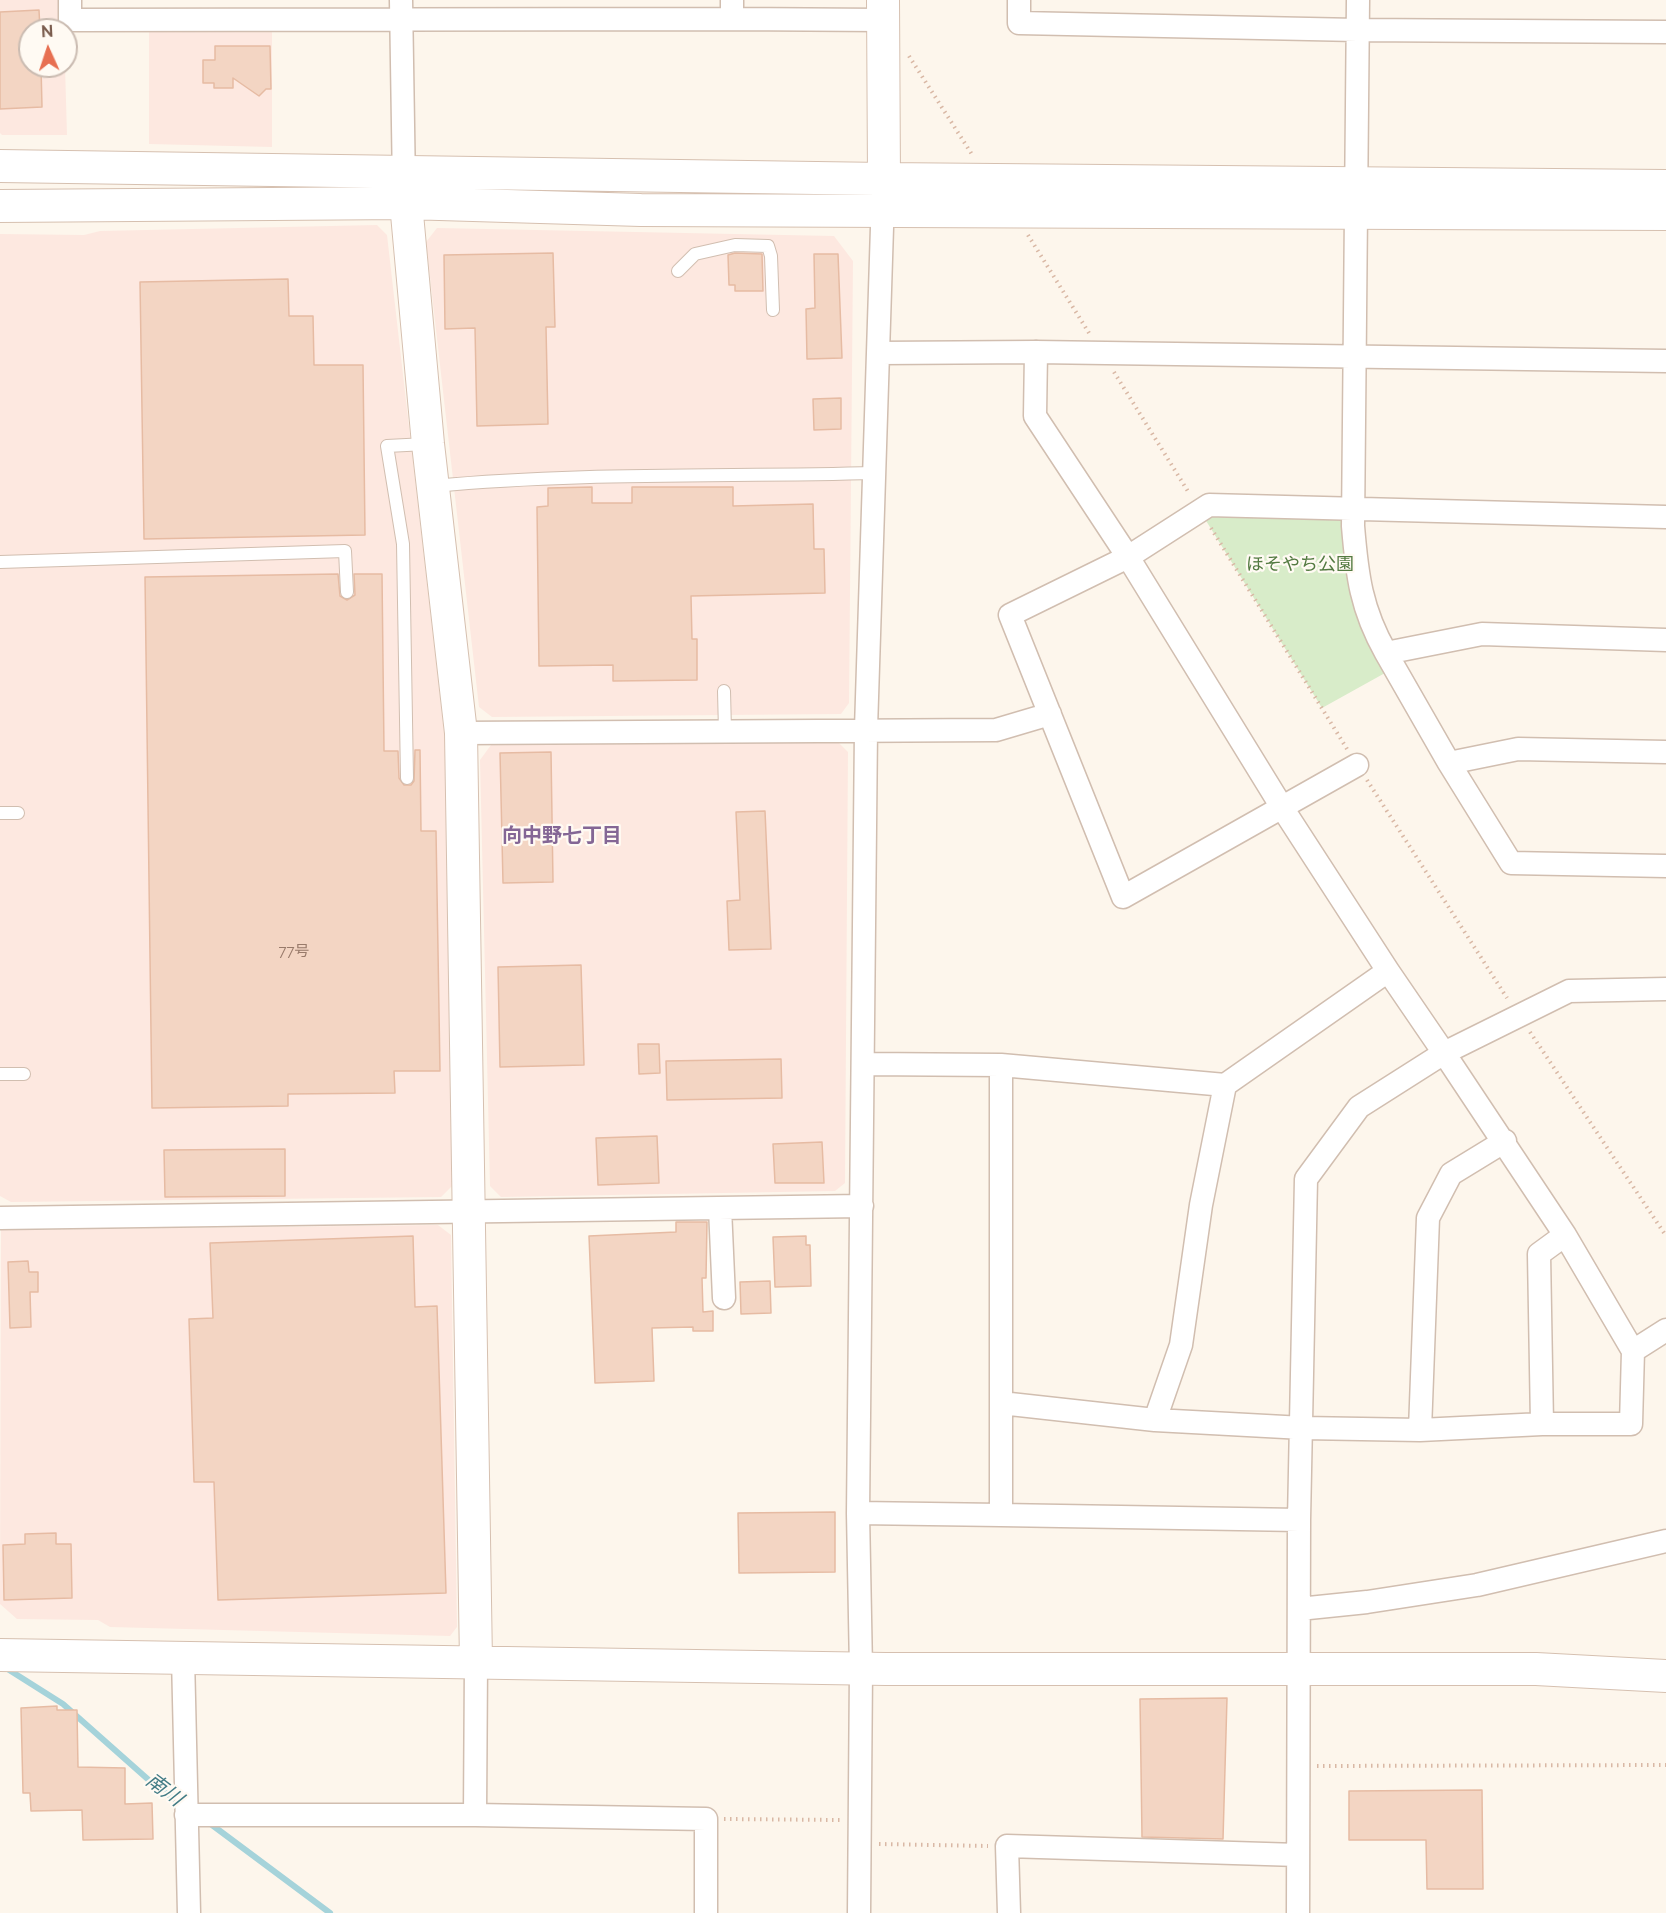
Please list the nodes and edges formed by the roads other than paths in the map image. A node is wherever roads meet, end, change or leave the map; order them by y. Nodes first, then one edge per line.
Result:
1 (70, 0) edge
2 (1019, 0) edge
3 (1358, 0) edge
4 (401, 10) edge
5 (732, 10) edge
6 (883, 10) edge
7 (1358, 30) junction
8 (1666, 32) edge
9 (0, 166) edge
10 (403, 172) junction
11 (884, 179) junction
12 (1666, 186) edge
13 (1357, 197) junction
14 (406, 203) junction
15 (0, 206) edge
16 (882, 212) junction
17 (1666, 214) edge
18 (678, 271) dead end
19 (773, 310) dead end
20 (1036, 352) junction
21 (879, 353) junction
22 (1355, 357) junction
23 (1666, 361) edge
24 (428, 444) junction
25 (875, 473) junction
26 (432, 486) junction
27 (1353, 508) junction
28 (1666, 517) edge
29 (1128, 557) junction
30 (0, 562) edge
31 (347, 592) dead end
32 (1666, 640) edge
33 (1386, 653) junction
34 (724, 691) dead end
35 (1050, 714) junction
36 (866, 729) junction
37 (725, 731) junction
38 (461, 733) junction
39 (1666, 752) edge
40 (1449, 763) junction
41 (1357, 765) road end
42 (407, 778) dead end
43 (1283, 809) junction
44 (0, 813) edge
45 (18, 813) dead end
46 (1666, 866) edge
47 (1388, 971) junction
48 (1666, 989) edge
49 (1444, 1053) junction
50 (863, 1064) junction
51 (1001, 1065) junction
52 (0, 1074) edge
53 (24, 1074) dead end
54 (1225, 1085) junction
55 (1504, 1141) junction
56 (862, 1206) junction
57 (720, 1208) junction
58 (468, 1212) junction
59 (0, 1218) edge
60 (1565, 1235) junction
61 (724, 1298) dead end
62 (1666, 1330) edge
63 (1633, 1351) junction
64 (1001, 1403) junction
65 (1155, 1420) junction
66 (1542, 1424) junction
67 (1303, 1428) junction
68 (1420, 1430) junction
69 (858, 1513) junction
70 (1001, 1515) junction
71 (1299, 1520) junction
72 (1666, 1542) edge
73 (1299, 1609) junction
74 (0, 1655) edge
75 (183, 1658) junction
76 (476, 1662) junction
77 (861, 1669) junction
78 (1299, 1669) junction
79 (1666, 1677) edge
80 (186, 1815) junction
81 (475, 1815) junction
82 (1298, 1855) junction
83 (189, 1913) edge
84 (706, 1913) edge
85 (859, 1913) edge
86 (1009, 1913) edge
87 (1298, 1913) edge

1 - 4 street
2 - 7 street
3 - 7 street
4 - 5 street
4 - 10 street
5 - 6 street
6 - 11 street
7 - 8 street
7 - 13 street
9 - 10 street
10 - 11 street
10 - 14 street
11 - 13 street
11 - 16 street
12 - 13 street
13 - 16 street
13 - 17 street
13 - 22 street
14 - 15 street
14 - 16 street
14 - 24 street
16 - 21 street
18 - 19 lane
20 - 21 street
20 - 22 street
20 - 29 street
21 - 25 street
22 - 23 street
22 - 27 street
24 - 26 street
24 - 42 lane
25 - 26 lane
25 - 36 street
26 - 38 street
27 - 28 street
27 - 29 street
27 - 33 street
29 - 35 street
29 - 43 street
30 - 31 lane
32 - 33 street
33 - 40 street
34 - 37 lane
35 - 36 street
35 - 43 street
36 - 37 street
36 - 50 street
37 - 38 street
38 - 58 street
39 - 40 street
40 - 46 street
41 - 43 street
43 - 47 street
44 - 45 lane
47 - 49 street
47 - 54 street
48 - 49 street
49 - 55 street
49 - 67 street
50 - 51 street
50 - 56 street
51 - 54 street
51 - 64 street
52 - 53 lane
54 - 65 street
55 - 60 street
55 - 68 street
56 - 57 street
56 - 69 street
57 - 58 street
57 - 61 street
58 - 59 street
58 - 76 street
60 - 63 street
60 - 66 street
62 - 63 street
63 - 66 street
64 - 65 street
64 - 70 street
65 - 67 street
66 - 68 street
67 - 68 street
67 - 71 street
69 - 70 street
69 - 77 street
70 - 71 street
71 - 73 street
72 - 73 street
73 - 78 street
74 - 75 street
75 - 76 street
75 - 80 street
76 - 77 street
76 - 81 street
77 - 78 street
77 - 85 street
78 - 79 street
78 - 82 street
80 - 81 street
80 - 83 street
81 - 84 street
82 - 86 street
82 - 87 street

